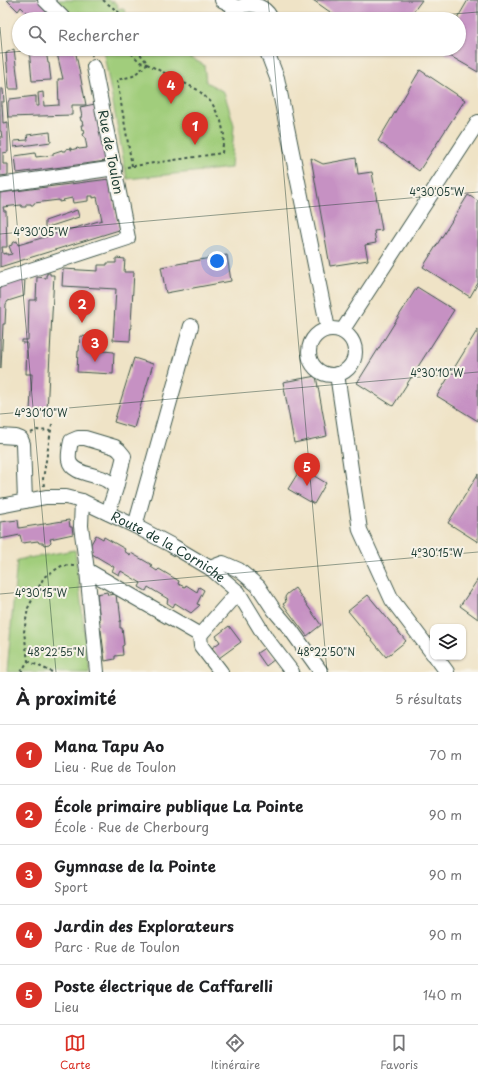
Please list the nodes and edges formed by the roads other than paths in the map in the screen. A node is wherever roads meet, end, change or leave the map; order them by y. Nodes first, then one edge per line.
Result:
1 (45, 0) edge
2 (222, 0) edge
3 (265, 3) edge
4 (57, 12) edge
5 (232, 12) edge
6 (234, 12) edge
7 (269, 56) edge
8 (94, 67) dead end
9 (478, 122) edge
10 (115, 168) junction
11 (0, 185) edge
12 (0, 280) edge
13 (190, 326) dead end
14 (328, 329) junction
15 (342, 331) junction
16 (337, 374) junction
17 (0, 436) edge
18 (116, 488) dead end
19 (25, 501) junction
20 (82, 502) junction
21 (0, 506) edge
22 (108, 514) junction
23 (135, 526) junction
24 (83, 568) junction
25 (210, 568) junction
26 (238, 592) junction
27 (200, 635) junction
28 (430, 650) edge
29 (438, 660) edge
30 (97, 672) edge
31 (221, 672) edge
32 (292, 672) edge
33 (321, 672) edge
34 (447, 672) edge

1 - 4 street
2 - 5 street
3 - 6 street
7 - 14 street
8 - 10 street, Rue de Toulon
9 - 15 street
10 - 11 street
10 - 12 street, Rue de Toulon
13 - 23 street
14 - 15 street
14 - 16 street
15 - 16 street
16 - 28 street
17 - 19 street
18 - 22 street
19 - 20 street, Route de la Corniche
19 - 21 street, Route de la Corniche
20 - 22 street, Route de la Corniche
20 - 24 street
22 - 23 street, Route de la Corniche
23 - 25 street, Route de la Corniche
24 - 27 street
24 - 30 street
25 - 26 street, Route de la Corniche
25 - 33 street
26 - 27 street
26 - 32 street, Route de la Corniche
27 - 31 street
29 - 34 street

